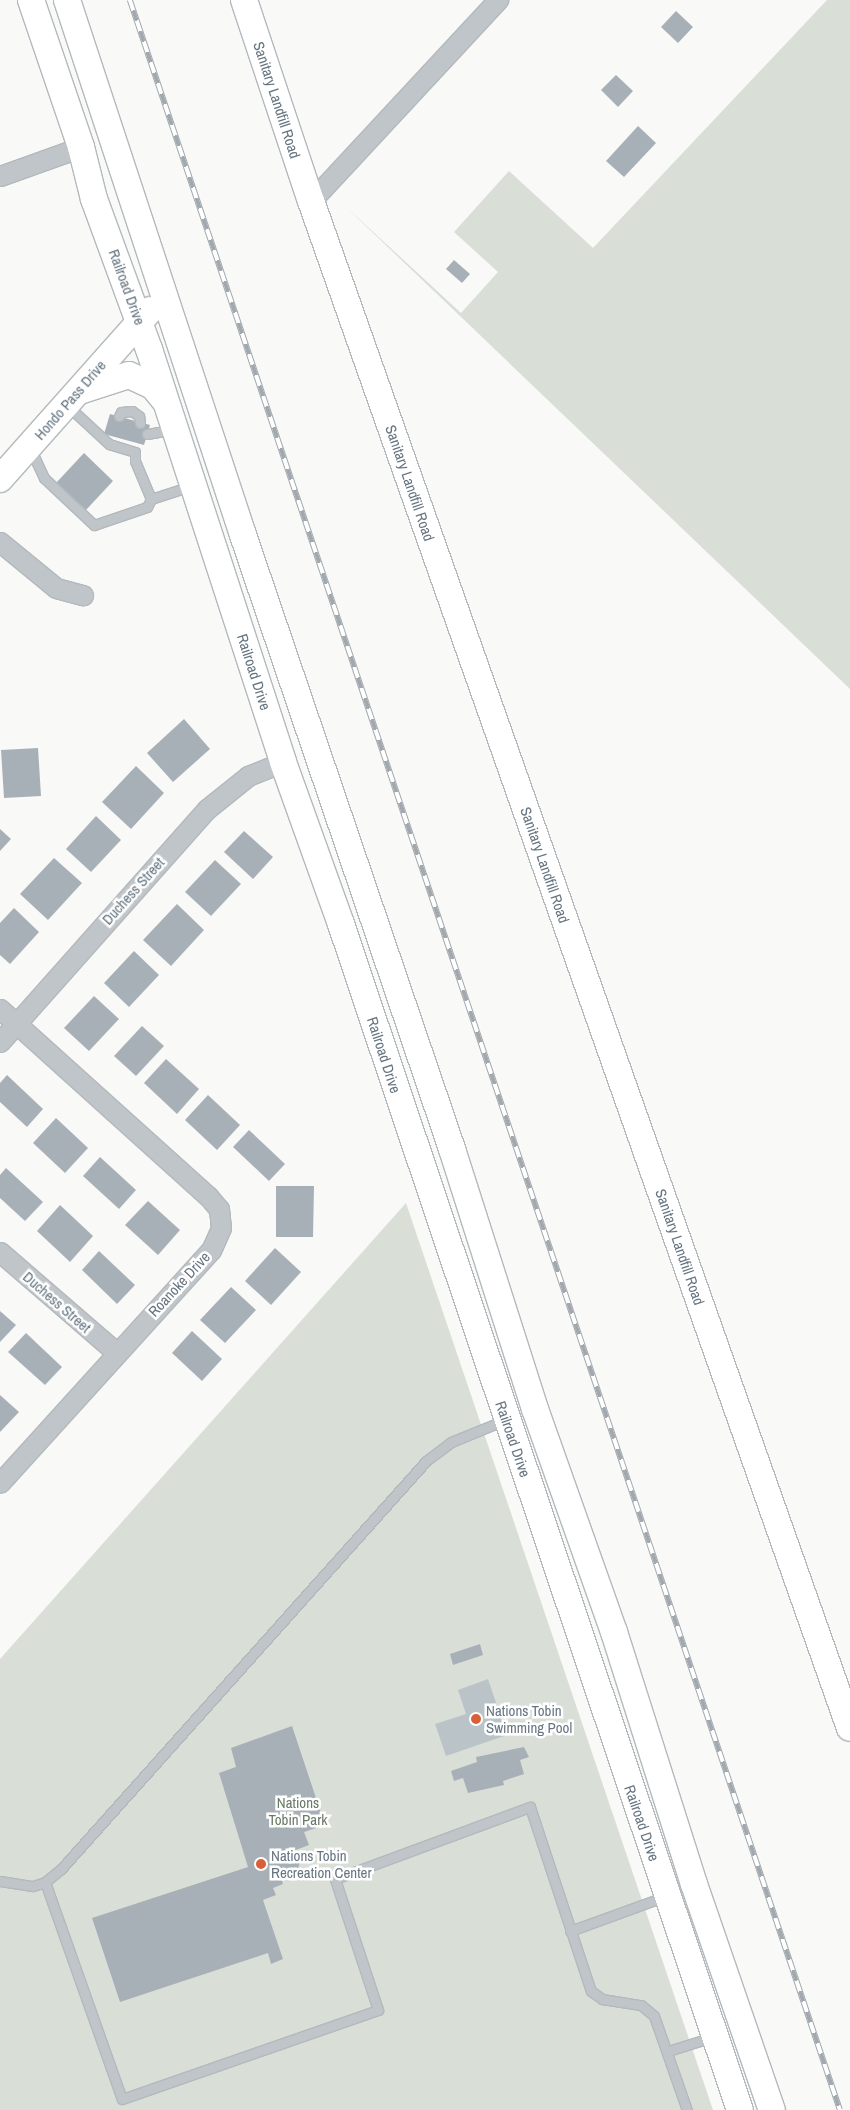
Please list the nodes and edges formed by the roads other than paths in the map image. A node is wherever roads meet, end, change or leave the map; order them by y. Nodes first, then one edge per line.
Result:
1 (31, 0) edge
2 (66, 0) edge
3 (244, 0) edge
4 (498, 0) edge
5 (81, 147) junction
6 (0, 176) edge
7 (311, 201) junction
8 (164, 295) junction
9 (139, 321) junction
10 (71, 398) junction
11 (165, 401) junction
12 (119, 416) dead end
13 (140, 423) dead end
14 (174, 429) junction
15 (147, 434) dead end
16 (29, 446) junction
17 (0, 479) edge
18 (192, 486) junction
19 (152, 499) junction
20 (0, 542) edge
21 (82, 595) dead end
22 (283, 762) junction
23 (0, 1009) edge
24 (16, 1024) junction
25 (0, 1042) edge
26 (0, 1252) edge
27 (116, 1352) junction
28 (535, 1409) junction
29 (506, 1420) junction
30 (0, 1483) edge
31 (850, 1728) edge
32 (0, 1881) edge
33 (45, 1882) junction
34 (694, 1884) junction
35 (666, 1896) junction
36 (570, 1931) junction
37 (714, 2036) junction
38 (668, 2051) junction
39 (687, 2110) edge
40 (740, 2110) edge
41 (772, 2110) edge

1 - 5 main road, Railroad Drive
2 - 8 main road, Railroad Drive
3 - 7 main road, Sanitary Landfill Road
4 - 7 street
5 - 6 street
5 - 9 main road, Railroad Drive
7 - 31 main road, Sanitary Landfill Road
8 - 9 main road, Hondo Pass Drive
8 - 28 main road, Railroad Drive
9 - 10 main road, Hondo Pass Drive
9 - 11 main road, Railroad Drive
10 - 11 main road
10 - 16 main road, Hondo Pass Drive
10 - 19 lane
11 - 14 main road, Railroad Drive
12 - 13 lane
14 - 15 lane
14 - 18 main road, Railroad Drive
16 - 17 main road, Hondo Pass Drive
16 - 19 lane
18 - 19 lane
18 - 22 main road, Railroad Drive
20 - 21 street
22 - 24 street, Duchess Street
22 - 29 main road, Railroad Drive
23 - 24 street, Roanoke Drive
24 - 25 street, Duchess Street
24 - 27 street, Roanoke Drive
26 - 27 street, Duchess Street
27 - 30 street, Roanoke Drive
28 - 29 main road
28 - 34 main road, Railroad Drive
29 - 33 lane
29 - 35 main road, Railroad Drive
32 - 33 lane
33 - 36 lane
34 - 35 main road
34 - 41 main road, Railroad Drive
35 - 36 lane
35 - 37 main road, Railroad Drive
36 - 38 lane
37 - 38 lane
37 - 40 main road, Railroad Drive
38 - 39 lane

